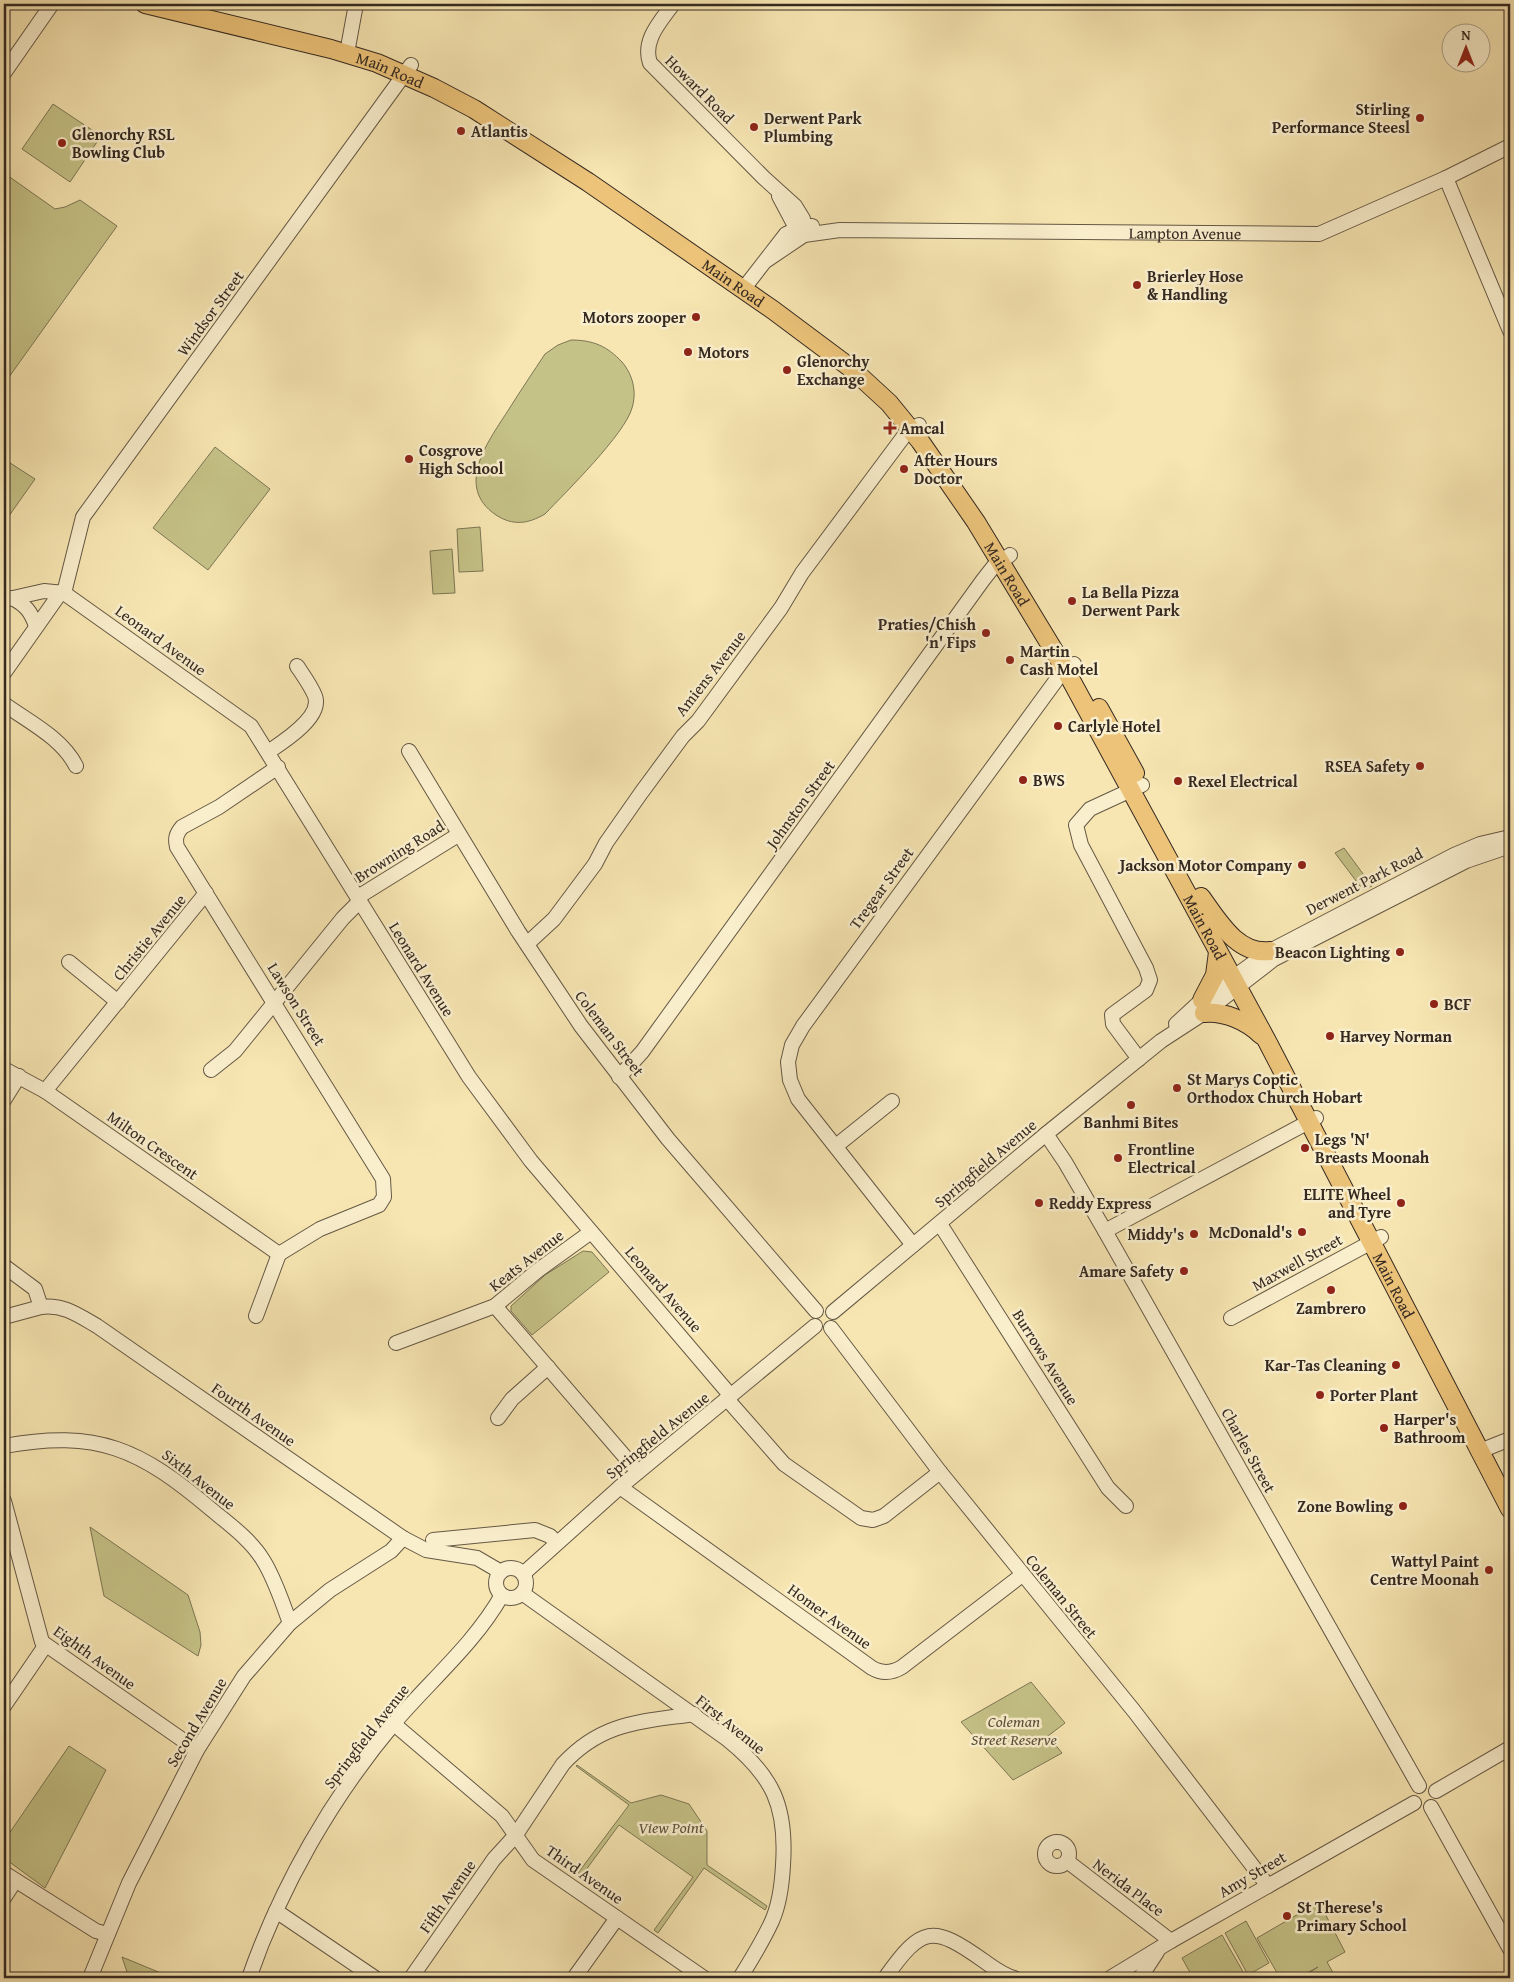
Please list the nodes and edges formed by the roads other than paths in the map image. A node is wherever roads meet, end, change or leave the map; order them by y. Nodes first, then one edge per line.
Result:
1 (52, 4) edge
2 (145, 4) edge
3 (183, 4) edge
4 (356, 4) edge
5 (673, 4) edge
6 (348, 48) junction
7 (408, 70) junction
8 (4, 73) edge
9 (1510, 146) edge
10 (1446, 178) junction
11 (773, 187) junction
12 (791, 202) junction
13 (833, 228) junction
14 (801, 230) junction
15 (745, 286) junction
16 (1510, 330) edge
17 (915, 427) junction
18 (1006, 558) junction
19 (62, 593) junction
20 (8, 599) edge
21 (36, 626) junction
22 (298, 666) dead end
23 (1070, 667) junction
24 (4, 673) edge
25 (4, 704) edge
26 (409, 751) dead end
27 (268, 752) junction
28 (76, 766) dead end
29 (278, 768) junction
30 (1137, 788) junction
31 (458, 834) junction
32 (1510, 836) edge
33 (1510, 846) edge
34 (206, 894) junction
35 (1201, 897) junction
36 (359, 899) junction
37 (528, 943) junction
38 (1270, 950) junction
39 (1218, 952) junction
40 (68, 962) dead end
41 (1239, 979) junction
42 (118, 1002) junction
43 (275, 1002) junction
44 (1203, 1006) junction
45 (1267, 1041) junction
46 (1139, 1059) junction
47 (4, 1069) edge
48 (211, 1070) dead end
49 (19, 1076) junction
50 (619, 1076) junction
51 (45, 1091) junction
52 (4, 1100) edge
53 (892, 1101) dead end
54 (1313, 1119) junction
55 (1046, 1134) junction
56 (836, 1146) junction
57 (940, 1224) junction
58 (1105, 1231) junction
59 (591, 1232) junction
60 (1376, 1239) junction
61 (914, 1245) junction
62 (279, 1254) junction
63 (4, 1266) edge
64 (495, 1306) junction
65 (41, 1307) junction
66 (816, 1311) junction
67 (833, 1312) junction
68 (256, 1316) dead end
69 (4, 1317) edge
70 (1231, 1318) dead end
71 (815, 1326) junction
72 (831, 1328) junction
73 (396, 1343) dead end
74 (548, 1368) junction
75 (729, 1398) junction
76 (498, 1418) dead end
77 (1510, 1439) edge
78 (4, 1446) edge
79 (1485, 1449) junction
80 (638, 1472) junction
81 (940, 1472) junction
82 (620, 1487) junction
83 (1510, 1488) edge
84 (4, 1501) edge
85 (1126, 1506) dead end
86 (1510, 1510) edge
87 (404, 1538) junction
88 (433, 1540) dead end
89 (556, 1542) junction
90 (501, 1572) junction
91 (523, 1574) junction
92 (1022, 1575) junction
93 (522, 1593) junction
94 (502, 1595) junction
95 (290, 1622) junction
96 (45, 1646) junction
97 (4, 1706) edge
98 (694, 1714) junction
99 (394, 1724) junction
100 (1510, 1748) edge
101 (197, 1750) junction
102 (1419, 1786) junction
103 (1436, 1791) junction
104 (1414, 1803) junction
105 (1432, 1807) junction
106 (515, 1836) junction
107 (1067, 1861) dead end
108 (9, 1877) edge
109 (1268, 1886) junction
110 (4, 1898) edge
111 (276, 1911) junction
112 (617, 1918) junction
113 (107, 1934) junction
114 (1166, 1944) junction
115 (1510, 1948) edge
116 (90, 1978) edge
117 (248, 1978) edge
118 (375, 1978) edge
119 (411, 1978) edge
120 (574, 1978) edge
121 (704, 1978) edge
122 (740, 1978) edge
123 (885, 1978) edge
124 (1014, 1978) edge
125 (1110, 1978) edge
126 (1140, 1978) edge

1 - 8 street
2 - 6 main road, Main Road
3 - 6 main road, Main Road
4 - 6 street
5 - 11 street, Howard Road
6 - 7 main road, Main Road
7 - 15 main road, Main Road
7 - 19 street, Windsor Street
9 - 10 street, Lampton Avenue
10 - 13 street, Lampton Avenue
10 - 16 street
11 - 12 street, Howard Road
11 - 14 street, Howard Road
12 - 13 street
12 - 14 street, Howard Road
13 - 14 street, Lampton Avenue
14 - 15 street
15 - 17 main road, Main Road
17 - 18 main road, Main Road
17 - 37 street, Amiens Avenue
18 - 23 main road, Main Road
18 - 50 street, Johnston Street
19 - 20 street
19 - 21 street, Windsor Street
19 - 27 street, Leonard Avenue
20 - 21 street
21 - 24 street, Windsor Street
22 - 27 street
23 - 30 main road, Main Road
23 - 56 street, Tregear Street
25 - 28 street
26 - 31 street, Coleman Street
27 - 29 street, Leonard Avenue
29 - 34 street, Lawson Street
29 - 36 street, Leonard Avenue
30 - 35 main road, Main Road
30 - 39 main road, Main Road
30 - 46 street
31 - 36 street, Browning Road
31 - 37 street, Coleman Street
32 - 38 street, Derwent Park Road
33 - 41 street, Derwent Park Road
34 - 42 street, Christie Avenue
34 - 43 street, Lawson Street
35 - 38 main road
35 - 41 main road, Main Road
36 - 43 street, Browning Road
36 - 59 street, Leonard Avenue
37 - 50 street, Coleman Street
38 - 41 street, Derwent Park Road
39 - 41 main road, Main Road
39 - 44 main road
40 - 42 street, Christie Avenue
41 - 44 street, Springfield Avenue
41 - 45 main road, Main Road
41 - 54 main road, Main Road
42 - 51 street, Christie Avenue
43 - 48 street, Browning Road
43 - 62 street, Lawson Street
44 - 45 main road
44 - 46 street, Springfield Avenue
45 - 54 main road, Main Road
46 - 55 street, Springfield Avenue
47 - 49 street, Milton Crescent
49 - 51 street, Milton Crescent
49 - 52 street
50 - 66 street, Coleman Street
51 - 62 street, Milton Crescent
53 - 56 street
54 - 58 street
54 - 60 main road, Main Road
55 - 57 street, Springfield Avenue
55 - 58 street, Charles Street
56 - 61 street, Tregear Street
57 - 61 street, Springfield Avenue
57 - 85 street, Burrows Avenue
58 - 102 street, Charles Street
59 - 64 street, Keats Avenue
59 - 75 street, Leonard Avenue
60 - 70 street, Maxwell Street
60 - 79 main road, Main Road
61 - 67 street, Springfield Avenue
62 - 68 street
63 - 65 street
64 - 73 street, Keats Avenue
64 - 74 street
65 - 69 street, Fourth Avenue
65 - 87 street, Fourth Avenue
66 - 67 street
66 - 71 street
67 - 72 street
71 - 72 street
71 - 75 street, Springfield Avenue
72 - 81 street, Coleman Street
74 - 76 street
74 - 80 street
75 - 80 street, Springfield Avenue
75 - 81 street, Leonard Avenue
77 - 79 street
78 - 95 street, Sixth Avenue
79 - 83 main road, Main Road
79 - 86 main road, Main Road
80 - 82 street, Springfield Avenue
81 - 92 street, Coleman Street
82 - 89 street, Springfield Avenue
82 - 92 street, Homer Avenue
84 - 96 street, Eighth Avenue
87 - 90 street, Fourth Avenue
87 - 95 street, Second Avenue
88 - 89 street
89 - 91 street, Springfield Avenue
90 - 91 street
90 - 94 street
91 - 93 street
92 - 109 street, Coleman Street
93 - 94 street
93 - 98 street, First Avenue
94 - 99 street, Springfield Avenue
95 - 101 street, Second Avenue
96 - 97 street
96 - 101 street, Eighth Avenue
98 - 106 street, Fifth Avenue
98 - 122 street, First Avenue
99 - 106 street, Third Avenue
99 - 111 street, Springfield Avenue
100 - 103 street
101 - 113 street, Second Avenue
102 - 103 street
102 - 104 street
103 - 105 street
104 - 105 street
104 - 109 street, Amy Street
105 - 115 street
106 - 112 street, Third Avenue
106 - 119 street, Fifth Avenue
107 - 114 street, Nerida Place
108 - 110 street
108 - 113 street
109 - 114 street, Amy Street
111 - 117 street, Springfield Avenue
111 - 118 street
112 - 120 street
112 - 121 street, Third Avenue
113 - 116 street, Second Avenue
114 - 125 street, Amy Street
114 - 126 street
123 - 124 street

